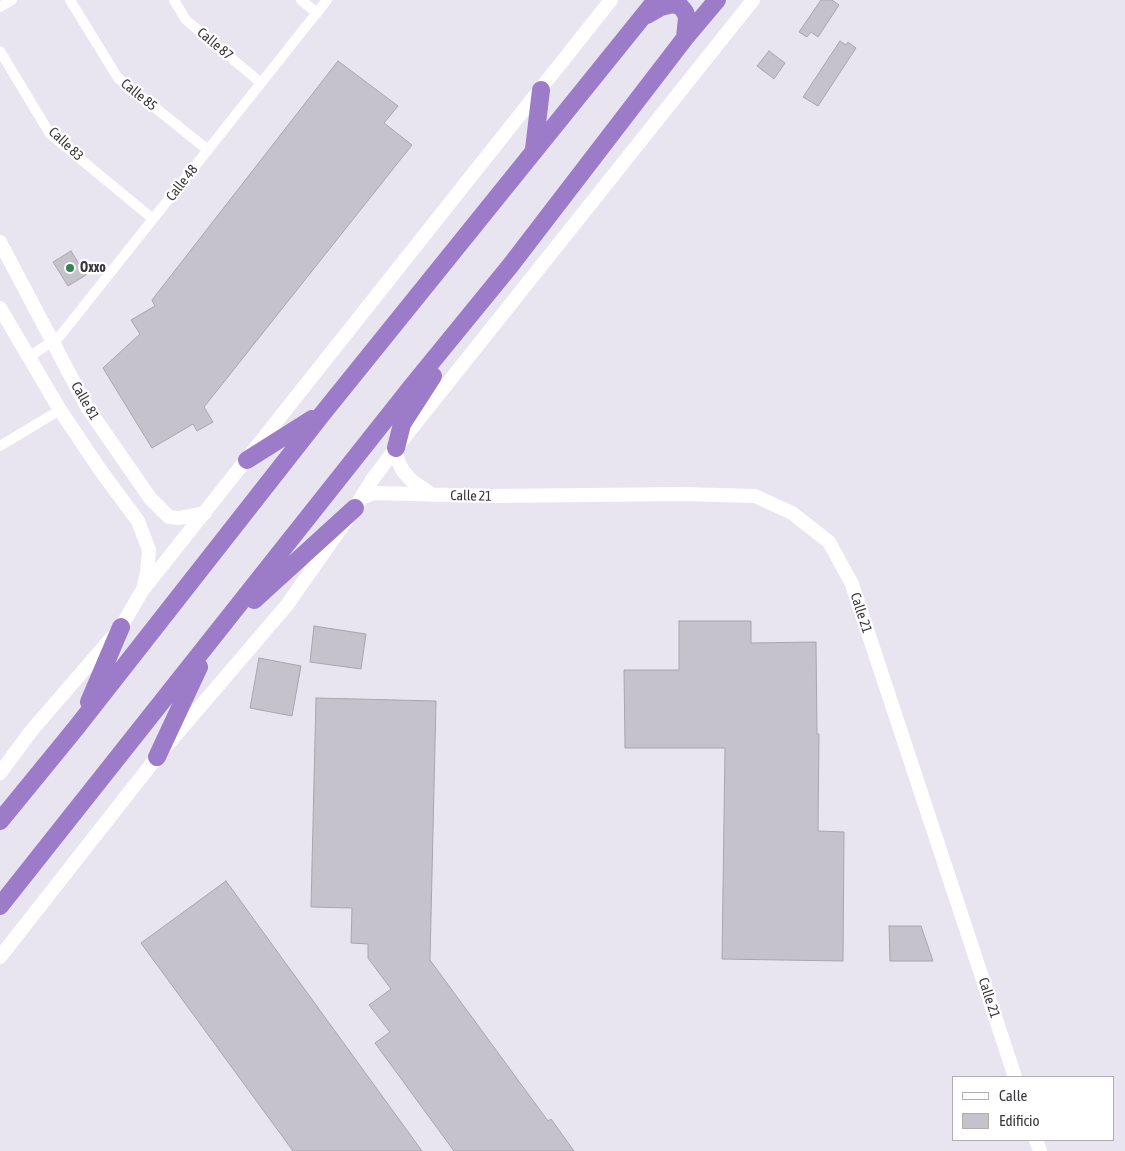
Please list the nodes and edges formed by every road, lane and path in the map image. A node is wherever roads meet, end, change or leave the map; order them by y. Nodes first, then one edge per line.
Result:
1 (12, 0) edge
2 (70, 0) edge
3 (174, 0) edge
4 (301, 0) edge
5 (327, 0) edge
6 (612, 0) edge
7 (656, 0) edge
8 (717, 0) edge
9 (753, 0) edge
10 (0, 7) edge
11 (317, 13) junction
12 (641, 18) junction
13 (686, 38) junction
14 (0, 51) edge
15 (261, 83) junction
16 (541, 90) junction
17 (534, 149) junction
18 (208, 150) junction
19 (153, 219) junction
20 (0, 242) edge
21 (0, 308) edge
22 (53, 341) junction
23 (445, 345) junction
24 (29, 356) junction
25 (60, 410) junction
26 (323, 412) junction
27 (0, 446) edge
28 (396, 448) junction
29 (247, 460) junction
30 (433, 495) junction
31 (358, 503) junction
32 (205, 513) junction
33 (142, 591) junction
34 (122, 627) junction
35 (214, 638) junction
36 (76, 728) junction
37 (157, 757) junction
38 (0, 773) edge
39 (0, 821) edge
40 (0, 906) edge
41 (0, 957) edge
42 (1016, 1076) edge

1 - 10 street
2 - 18 street, Calle 85
3 - 15 street, Calle 87
4 - 11 street
5 - 11 street, Calle 48
6 - 16 main road
7 - 12 highway
8 - 13 highway
9 - 28 main road
11 - 15 street, Calle 48
12 - 13 highway
12 - 17 highway
13 - 23 highway
14 - 19 street, Calle 83
15 - 18 street, Calle 48
16 - 17 highway
16 - 29 main road
17 - 26 highway
18 - 19 street, Calle 48
19 - 22 street, Calle 48
20 - 22 main road, Calle 81
21 - 24 main road, Calle 81
22 - 24 street, Calle 48
22 - 32 main road, Calle 81
23 - 28 highway
23 - 35 highway
24 - 25 main road, Calle 81
25 - 27 street
25 - 33 main road, Calle 81
26 - 29 highway
26 - 36 highway
28 - 30 main road, Calle 21
28 - 31 main road
29 - 32 main road
30 - 31 main road, Calle 21
30 - 42 main road, Calle 21
31 - 35 highway
31 - 37 main road
32 - 33 main road
33 - 34 main road
34 - 36 highway
34 - 38 main road
35 - 37 highway
35 - 40 highway
36 - 39 highway
37 - 41 main road

